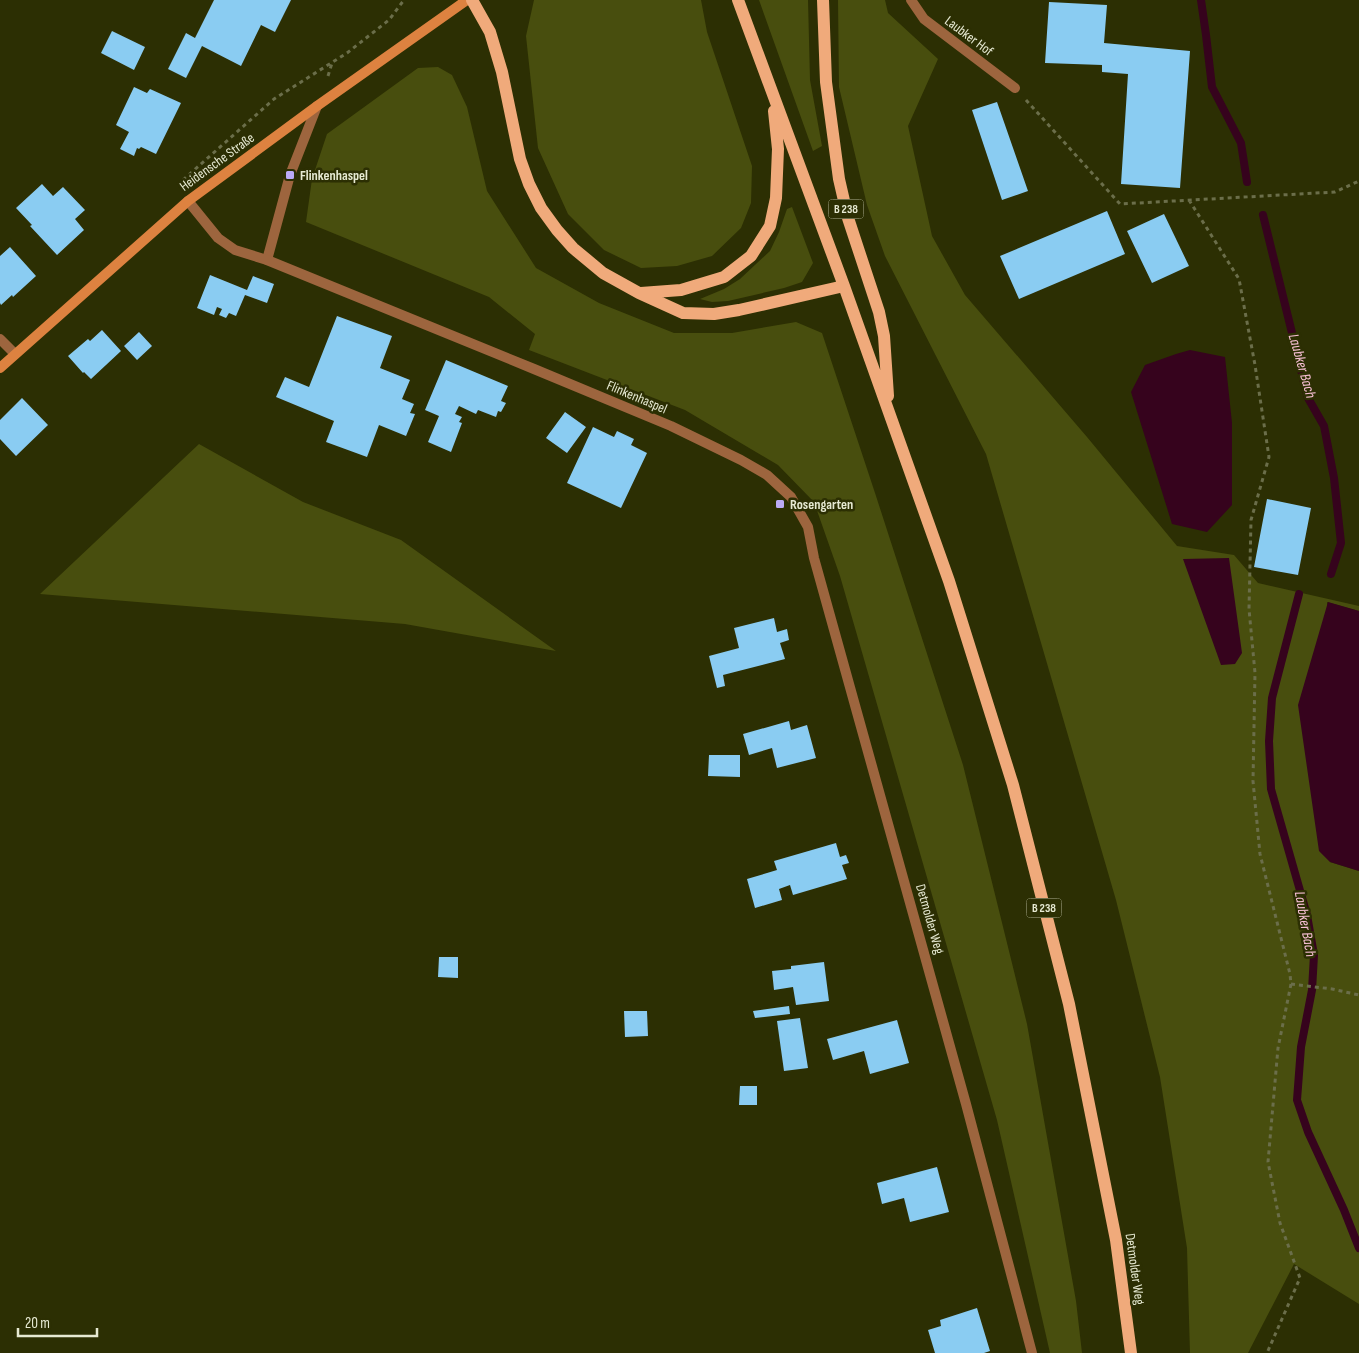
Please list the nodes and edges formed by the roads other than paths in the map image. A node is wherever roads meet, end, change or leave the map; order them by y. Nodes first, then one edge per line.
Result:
1 (467, 0) edge
2 (472, 0) edge
3 (738, 0) edge
4 (823, 0) edge
5 (911, 0) edge
6 (1016, 88) road end
7 (772, 94) junction
8 (318, 106) junction
9 (188, 201) junction
10 (268, 260) junction
11 (844, 286) junction
12 (639, 293) junction
13 (0, 339) edge
14 (15, 354) junction
15 (0, 368) edge
16 (890, 413) junction
17 (791, 497) joint
18 (1032, 1353) edge
19 (1131, 1353) edge

1 - 8 street, Heidensche Straße
2 - 12 main road
3 - 7 main road, B 238
4 - 16 main road, B 238
5 - 6 street, Laubker Hof
7 - 11 main road, B 238
7 - 12 main road
8 - 9 street, Heidensche Straße
8 - 10 street
9 - 10 street, Flinkenhaspel
9 - 14 street, Heidensche Straße
10 - 17 street, Flinkenhaspel
11 - 12 main road
11 - 16 main road, B 238
13 - 14 street
14 - 15 street, Heidensche Straße
16 - 19 main road, Detmolder Weg / B 238
17 - 18 street, Detmolder Weg

